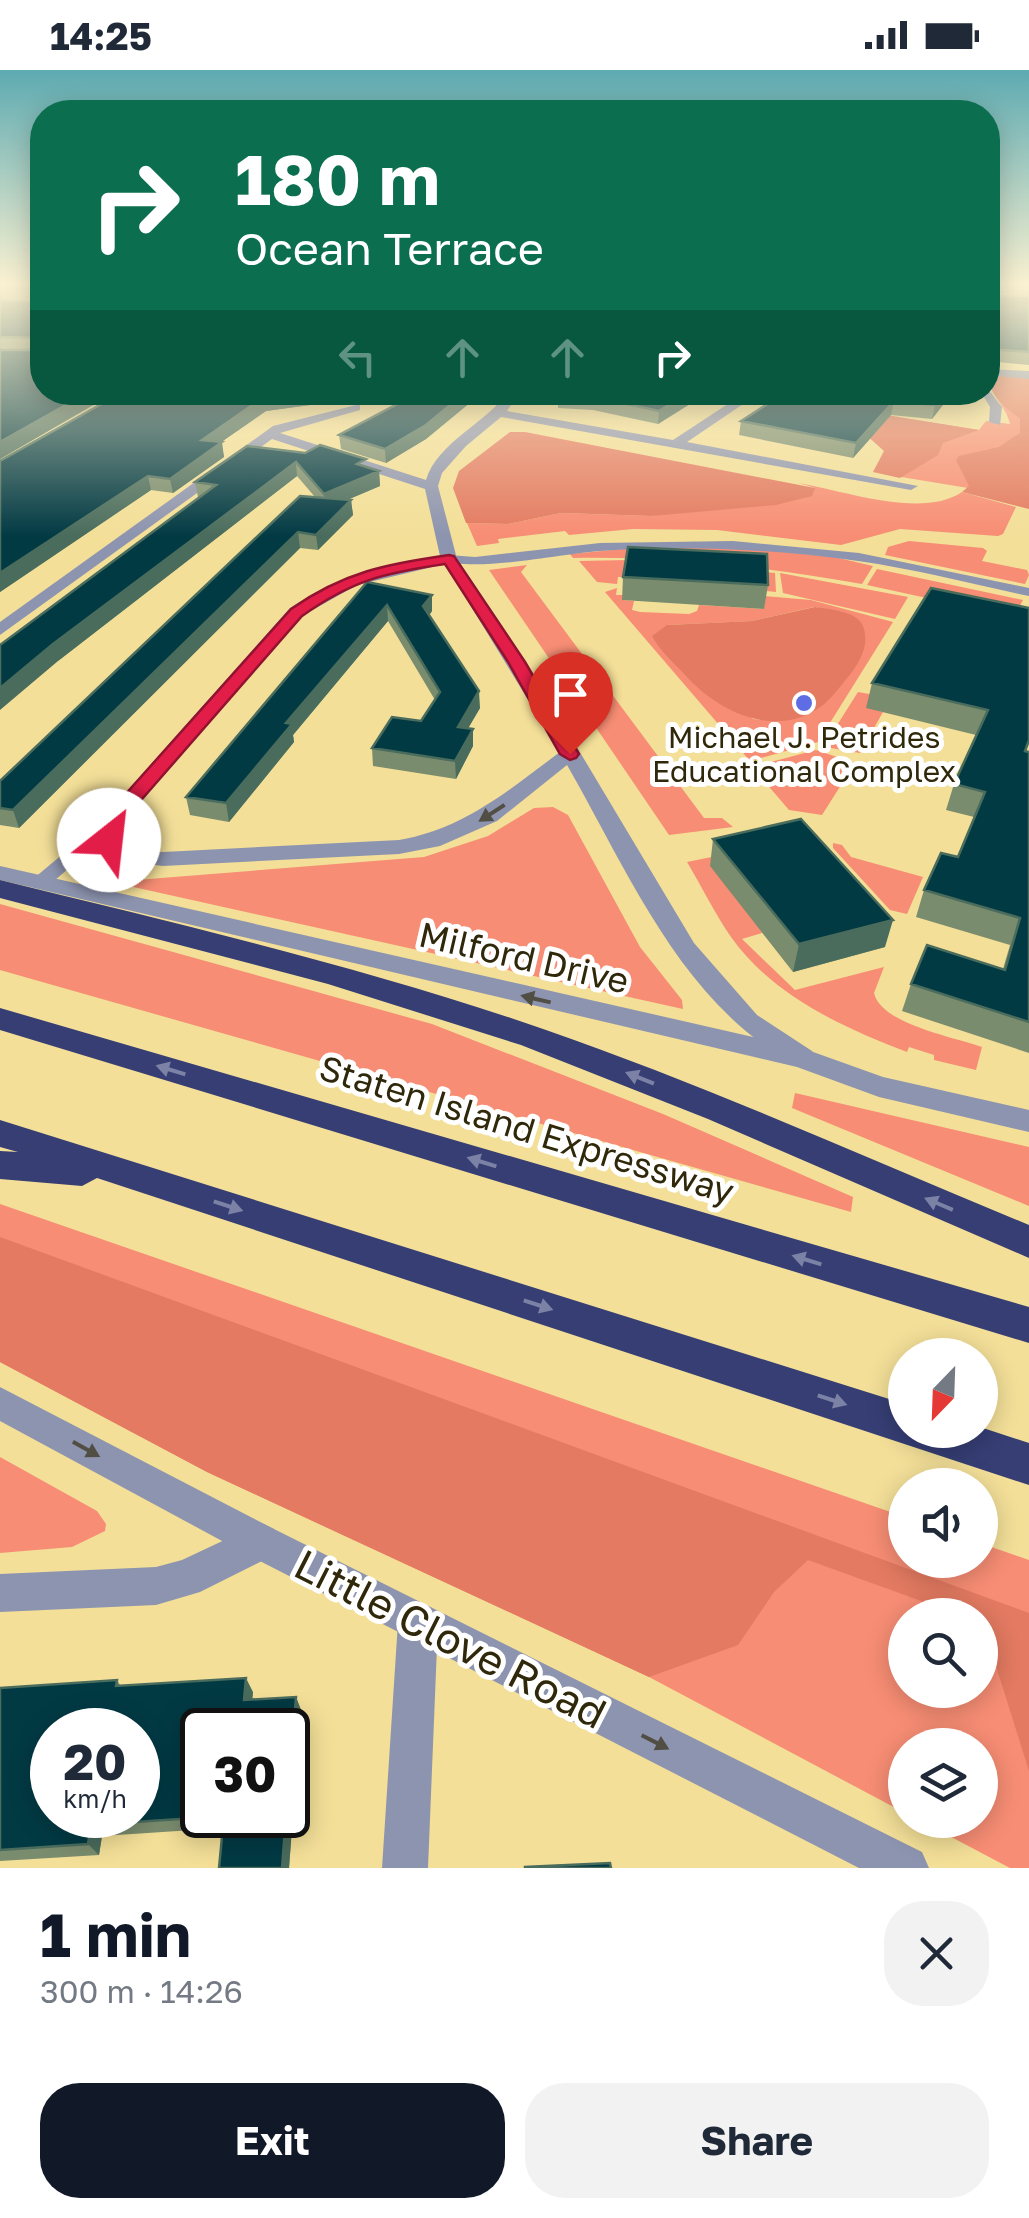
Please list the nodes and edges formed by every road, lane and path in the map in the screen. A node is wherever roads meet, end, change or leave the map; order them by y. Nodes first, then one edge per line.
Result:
1 (1000, 373) edge
2 (1029, 375) edge
3 (504, 405) edge
4 (735, 405) edge
5 (995, 405) edge
6 (356, 407) dead end
7 (498, 413) junction
8 (995, 422) dead end
9 (272, 434) junction
10 (674, 444) junction
11 (431, 486) junction
12 (911, 486) dead end
13 (449, 559) junction
14 (1029, 592) edge
15 (0, 630) edge
16 (570, 754) junction
17 (113, 820) junction
18 (0, 873) edge
19 (40, 883) junction
20 (0, 890) edge
21 (0, 1018) edge
22 (802, 1058) junction
23 (1029, 1121) edge
24 (0, 1133) edge
25 (0, 1165) edge
26 (136, 1176) junction
27 (1029, 1242) edge
28 (1029, 1325) edge
29 (0, 1402) edge
30 (888, 1419) edge
31 (980, 1448) edge
32 (1029, 1464) edge
33 (261, 1542) junction
34 (0, 1592) edge
35 (418, 1622) junction
36 (405, 1868) edge
37 (906, 1868) edge

1 - 2 street
3 - 7 street
4 - 10 street
5 - 8 street
6 - 9 street
7 - 10 street
7 - 11 street
9 - 11 street
9 - 15 street
10 - 12 street
11 - 13 street
13 - 14 lane
13 - 16 street
13 - 17 street
16 -> 17 street
16 - 22 street
17 - 19 lane
18 - 19 street, Milford Drive
22 -> 19 street, Milford Drive
27 -> 20 highway
28 -> 21 highway, Staten Island Expressway
22 - 23 street, Milford Drive
24 - 26 highway
25 - 26 highway
26 -> 30 highway
29 -> 33 street, Little Clove Road
31 - 32 highway
33 - 34 street
33 - 35 street, Little Clove Road
35 - 36 street
35 -> 37 street, Little Clove Road

